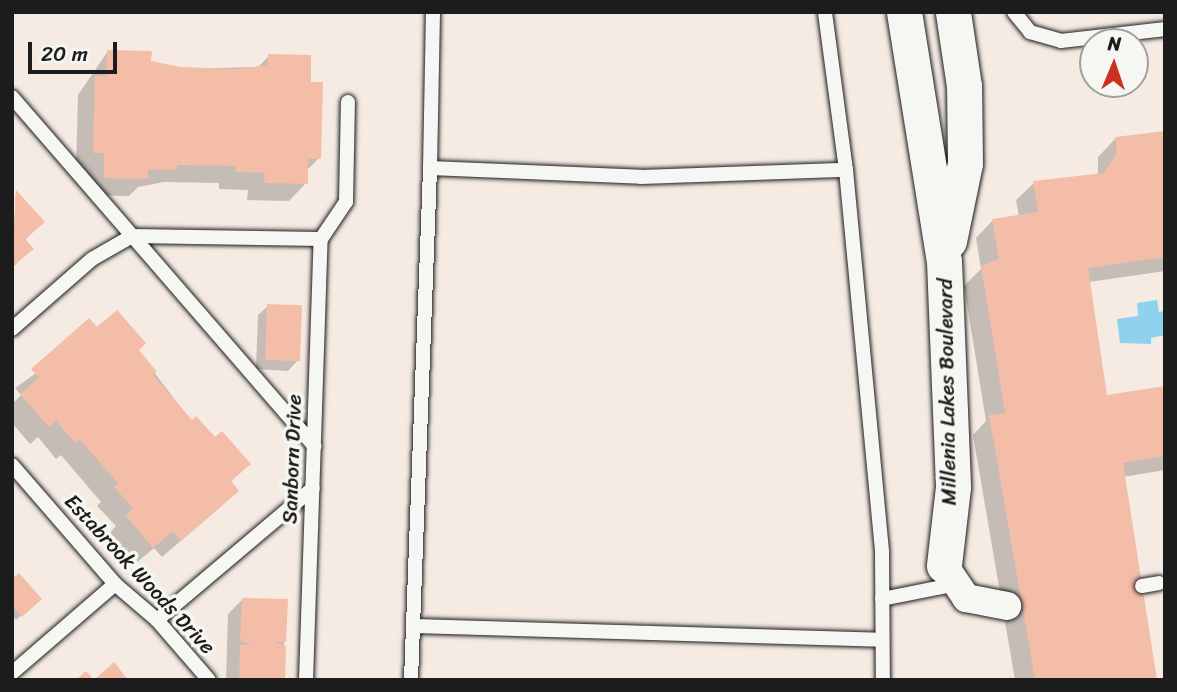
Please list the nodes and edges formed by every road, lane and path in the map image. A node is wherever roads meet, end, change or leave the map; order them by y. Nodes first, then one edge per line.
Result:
1 (433, 12) edge
2 (825, 12) edge
3 (904, 12) edge
4 (953, 12) edge
5 (1014, 12) edge
6 (1165, 29) edge
7 (12, 97) edge
8 (348, 102) dead end
9 (430, 168) junction
10 (846, 170) junction
11 (132, 236) junction
12 (321, 239) junction
13 (944, 261) junction
14 (12, 329) edge
15 (314, 446) junction
16 (12, 465) edge
17 (313, 488) junction
18 (950, 575) junction
19 (1159, 583) dead end
20 (115, 584) junction
21 (1142, 586) dead end
22 (882, 599) junction
23 (1015, 605) dead end
24 (158, 620) junction
25 (413, 626) junction
26 (882, 640) junction
27 (12, 673) edge
28 (209, 680) edge
29 (306, 680) edge
30 (411, 680) edge
31 (883, 680) edge

1 - 9 lane
2 - 10 lane
3 - 13 street, Millenia Lakes Boulevard
4 - 13 street, Millenia Lakes Boulevard
5 - 6 lane
7 - 11 lane
8 - 12 lane
9 - 10 lane
9 - 25 lane
10 - 22 lane
11 - 12 lane
11 - 14 lane
11 - 15 lane
12 - 15 lane, Sanborn Drive
13 - 18 street, Millenia Lakes Boulevard
15 - 17 lane, Sanborn Drive
16 - 20 lane, Estabrook Woods Drive
17 - 24 lane
17 - 29 lane, Sanborn Drive
18 - 22 lane
18 - 23 street
19 - 21 lane
20 - 24 lane, Estabrook Woods Drive
20 - 27 lane
22 - 26 lane
24 - 28 lane, Estabrook Woods Drive
25 - 26 lane
25 - 30 lane
26 - 31 lane

